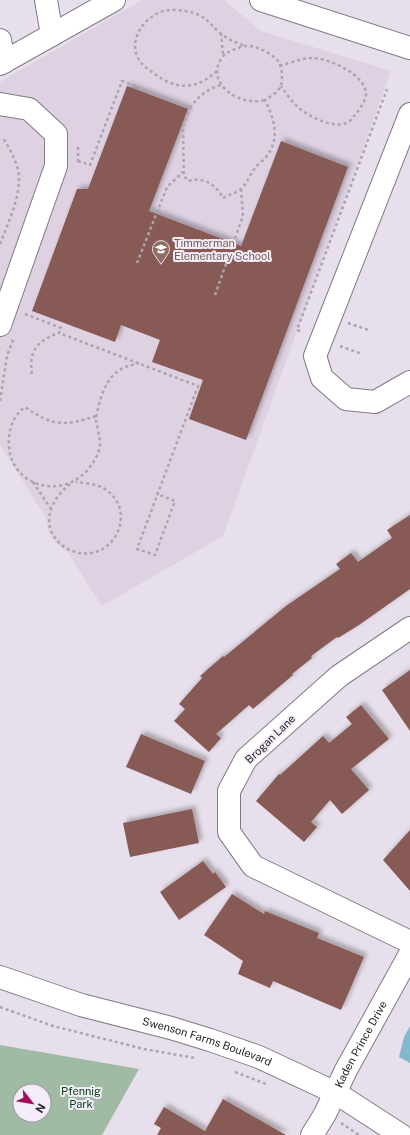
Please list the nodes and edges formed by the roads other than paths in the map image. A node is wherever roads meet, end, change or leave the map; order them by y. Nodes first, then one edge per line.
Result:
1 (46, 0) edge
2 (114, 0) edge
3 (261, 0) edge
4 (52, 35) junction
5 (0, 40) edge
6 (410, 48) edge
7 (2, 63) edge
8 (0, 104) edge
9 (410, 114) edge
10 (0, 325) edge
11 (410, 382) edge
12 (410, 628) edge
13 (410, 942) edge
14 (410, 954) edge
15 (0, 977) edge
16 (336, 1093) junction
17 (312, 1135) edge
18 (401, 1135) edge

1 - 4 street
2 - 4 street
3 - 6 street
4 - 7 street
5 - 7 street
8 - 10 street
9 - 11 street
12 - 13 street, Brogan Lane
14 - 16 street, Kaden Prince Drive
15 - 16 street, Swenson Farms Boulevard
16 - 17 street, Kaden Prince Drive
16 - 18 street, Swenson Farms Boulevard

